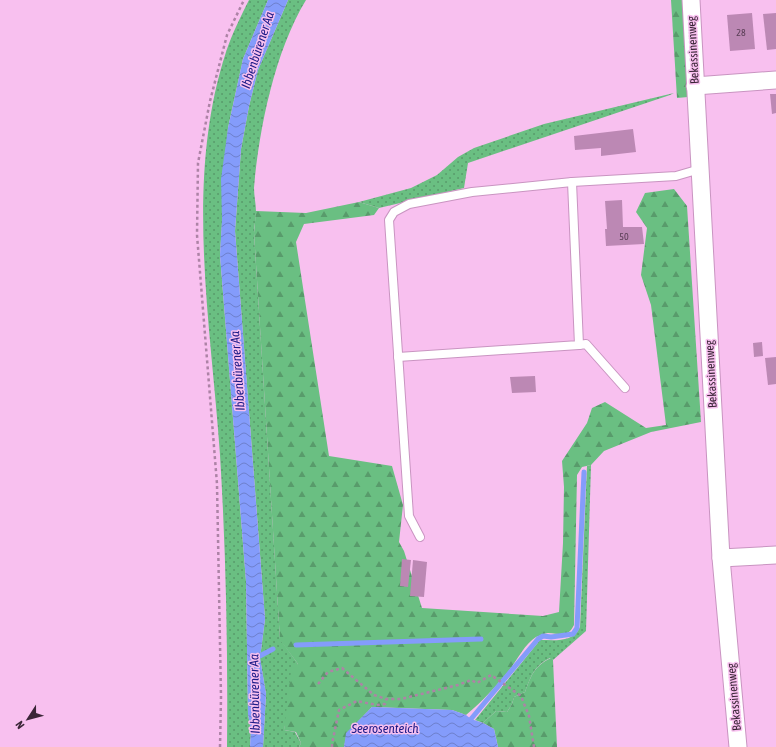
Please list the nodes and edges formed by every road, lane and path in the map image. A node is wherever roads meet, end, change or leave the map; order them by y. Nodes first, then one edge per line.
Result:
1 (244, 0) edge
2 (691, 0) edge
3 (776, 80) edge
4 (695, 86) junction
5 (700, 169) junction
6 (572, 182) junction
7 (579, 345) junction
8 (398, 357) junction
9 (626, 388) dead end
10 (420, 537) dead end
11 (776, 555) edge
12 (720, 558) junction
13 (318, 684) dead end
14 (386, 699) junction
15 (220, 747) edge
16 (332, 747) edge
17 (534, 747) edge
18 (738, 747) edge

1 - 15 path
2 - 4 street, Bekassinenweg
3 - 4 street
4 - 5 street, Bekassinenweg
5 - 6 lane
5 - 12 street, Bekassinenweg
6 - 7 lane
6 - 8 lane
7 - 8 lane
7 - 9 lane
8 - 10 lane
11 - 12 street
12 - 18 street, Bekassinenweg
13 - 14 path
14 - 16 path
14 - 17 path

